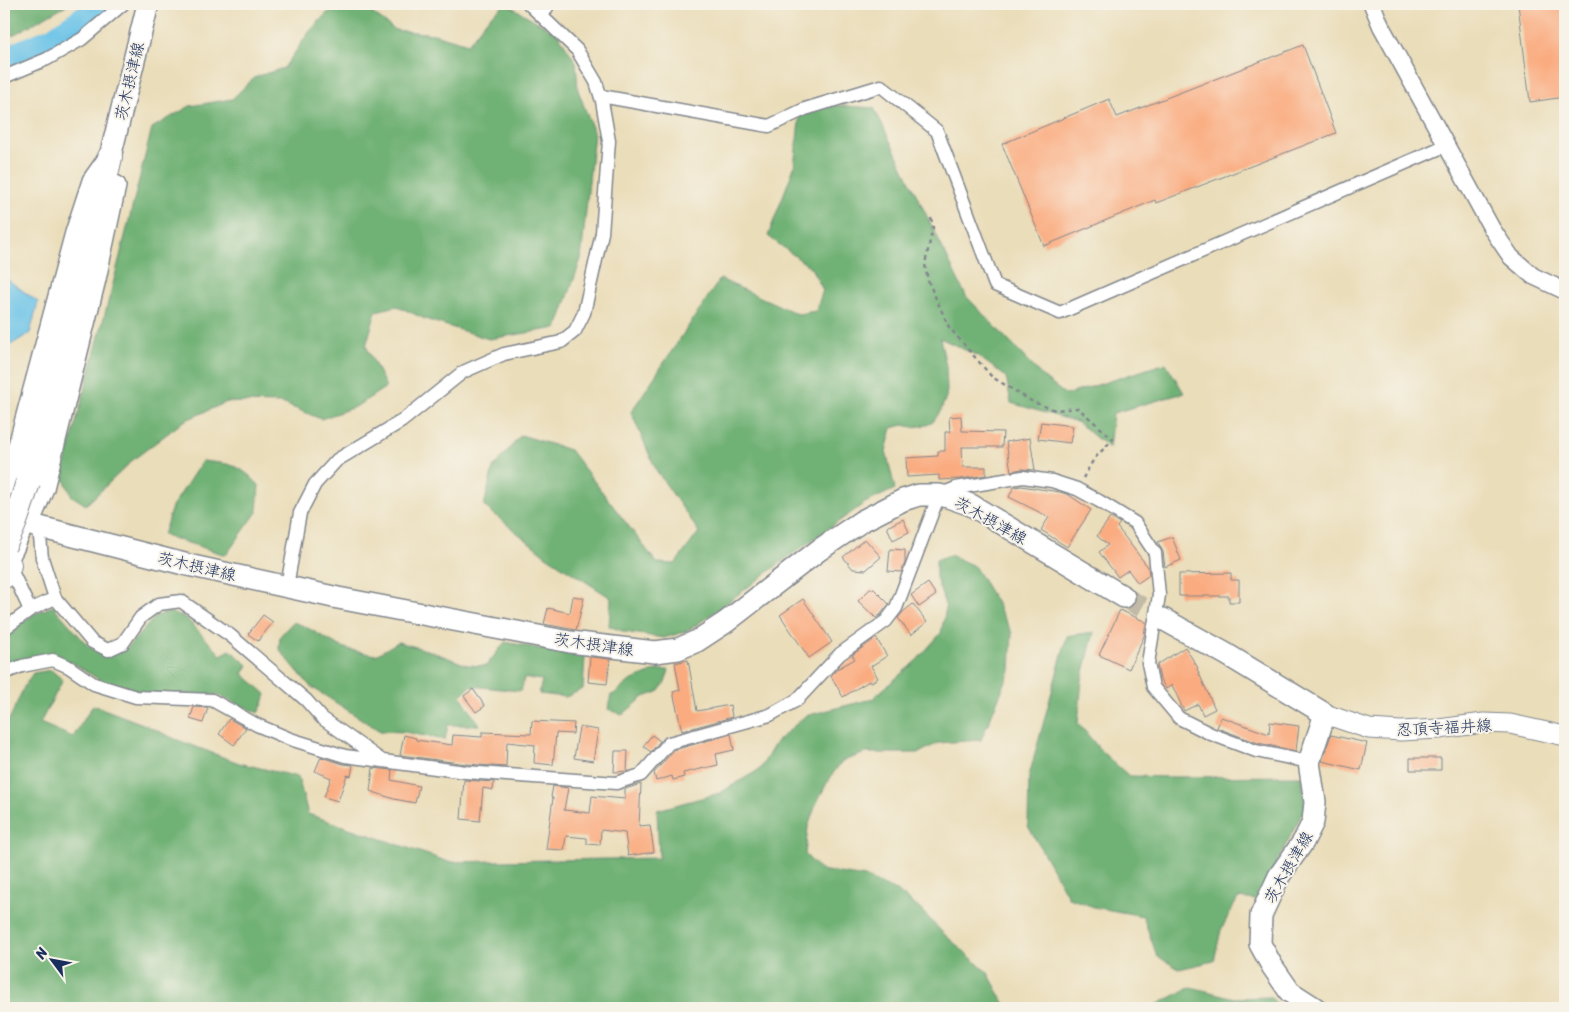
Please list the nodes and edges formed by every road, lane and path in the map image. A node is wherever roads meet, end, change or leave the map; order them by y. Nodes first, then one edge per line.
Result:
1 (123, 4) edge
2 (148, 4) edge
3 (529, 4) edge
4 (549, 4) edge
5 (1372, 4) edge
6 (542, 16) junction
7 (141, 31) junction
8 (4, 77) edge
9 (601, 96) junction
10 (1447, 145) junction
11 (110, 158) joint
12 (931, 218) dead end
13 (81, 275) junction
14 (1565, 290) edge
15 (1077, 489) junction
16 (4, 495) edge
17 (939, 496) junction
18 (4, 518) edge
19 (33, 526) junction
20 (6, 562) edge
21 (287, 586) junction
22 (1124, 597) tunnel mouth
23 (55, 598) junction
24 (30, 610) junction
25 (1163, 619) tunnel mouth
26 (4, 629) edge
27 (4, 673) edge
28 (1325, 714) junction
29 (1565, 736) edge
30 (383, 761) junction
31 (1308, 762) junction
32 (1316, 1008) edge

1 - 8 street
2 - 7 main road, 茨木摂津線
3 - 6 street
4 - 6 street
5 - 10 street
6 - 9 street
7 - 11 main road, 茨木摂津線
7 - 13 main road
9 - 10 street
9 - 21 street
10 - 14 street
11 - 13 highway
12 - 15 path
13 - 16 main road
13 - 19 main road
13 - 20 highway, bridge
15 - 17 street
15 - 31 street
17 - 21 main road, 茨木摂津線
17 - 22 main road, 茨木摂津線
17 - 30 street
18 - 19 main road, 茨木摂津線
19 - 20 street
19 - 21 main road, 茨木摂津線
19 - 23 street
20 - 24 street
23 - 24 street
23 - 30 street
24 - 26 street
25 - 28 main road
27 - 30 street
28 - 29 main road, 忍頂寺福井線
28 - 31 main road, 茨木摂津線
31 - 32 main road, 茨木摂津線

